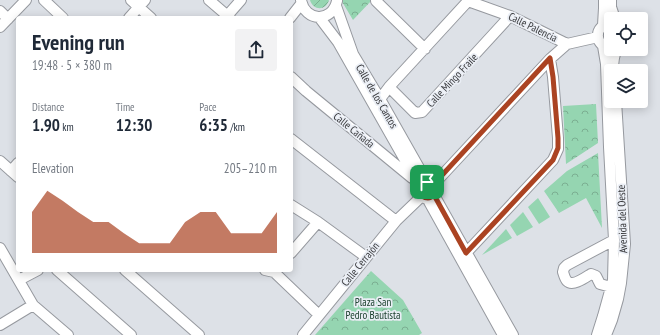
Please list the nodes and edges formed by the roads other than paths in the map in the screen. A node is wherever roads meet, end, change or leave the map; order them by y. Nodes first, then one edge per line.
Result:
1 (26, 0) edge
2 (44, 0) edge
3 (131, 0) edge
4 (210, 0) edge
5 (241, 0) edge
6 (604, 0) edge
7 (611, 0) edge
8 (376, 1) dead end
9 (301, 2) edge
10 (337, 3) edge
11 (142, 4) edge
12 (0, 11) edge
13 (606, 12) edge
14 (613, 12) edge
15 (61, 16) edge
16 (131, 16) edge
17 (150, 16) edge
18 (227, 16) edge
19 (229, 16) edge
20 (291, 16) edge
21 (510, 16) junction
22 (319, 17) junction
23 (8, 19) junction
24 (604, 26) edge
25 (0, 28) edge
26 (567, 44) junction
27 (604, 44) edge
28 (425, 49) junction
29 (605, 56) edge
30 (550, 58) junction
31 (293, 79) edge
32 (389, 87) junction
33 (380, 99) junction
34 (616, 108) edge
35 (293, 141) edge
36 (0, 161) edge
37 (16, 170) edge
38 (426, 189) junction
39 (293, 206) edge
40 (396, 221) junction
41 (318, 222) junction
42 (614, 240) junction
43 (0, 248) edge
44 (293, 251) edge
45 (466, 253) junction
46 (366, 258) junction
47 (4, 264) edge
48 (34, 272) edge
49 (59, 272) edge
50 (127, 272) edge
51 (272, 272) edge
52 (19, 280) junction
53 (611, 287) junction
54 (33, 305) junction
55 (319, 315) junction
56 (0, 325) edge
57 (68, 335) edge
58 (131, 335) edge
59 (199, 335) edge
60 (303, 335) edge
61 (504, 335) edge
62 (513, 335) edge
63 (597, 335) edge
64 (606, 335) edge

1 - 23 street
2 - 15 street
3 - 11 street
4 - 18 street
5 - 19 street
6 - 13 street
7 - 14 street
8 - 28 street
9 - 20 street
9 - 22 street
10 - 22 street
10 - 33 street, Calle de los Cantos
11 - 16 street
11 - 17 street
12 - 23 street
21 - 26 street, Calle Palencia
21 - 28 street, Calle Palencia
21 - 32 street, Calle Mingo Fraile
22 - 38 street, Calle de los Cantos
23 - 25 street
24 - 27 street
26 - 27 street, Calle Palencia
26 - 30 street, Calle Cerrajón
28 - 32 street
29 - 42 street, Avenida del Oeste
30 - 38 street, Calle Cerrajón
30 - 45 street
31 - 38 street, Calle Cañada
32 - 33 street
33 - 38 street, Calle de los Cantos
34 - 64 street, Avenida del Oeste
35 - 40 street
36 - 37 street
38 - 40 street, Calle Cerrajón
38 - 45 street, Calle de los Cantos
38 - 61 street, Calle de los Cantos
39 - 41 street
40 - 46 street, Calle Cerrajón
41 - 44 street
41 - 46 street
42 - 53 street, Avenida del Oeste
42 - 53 street, Avenida del Oeste
43 - 47 street
45 - 62 street, Calle de los Cantos
46 - 55 street, Calle Cerrajón
47 - 52 street
48 - 52 street
49 - 58 street
50 - 59 street
51 - 55 street
52 - 54 street
53 - 63 street, Avenida del Oeste
54 - 56 street
54 - 57 street
55 - 60 street, Calle Cerrajón

